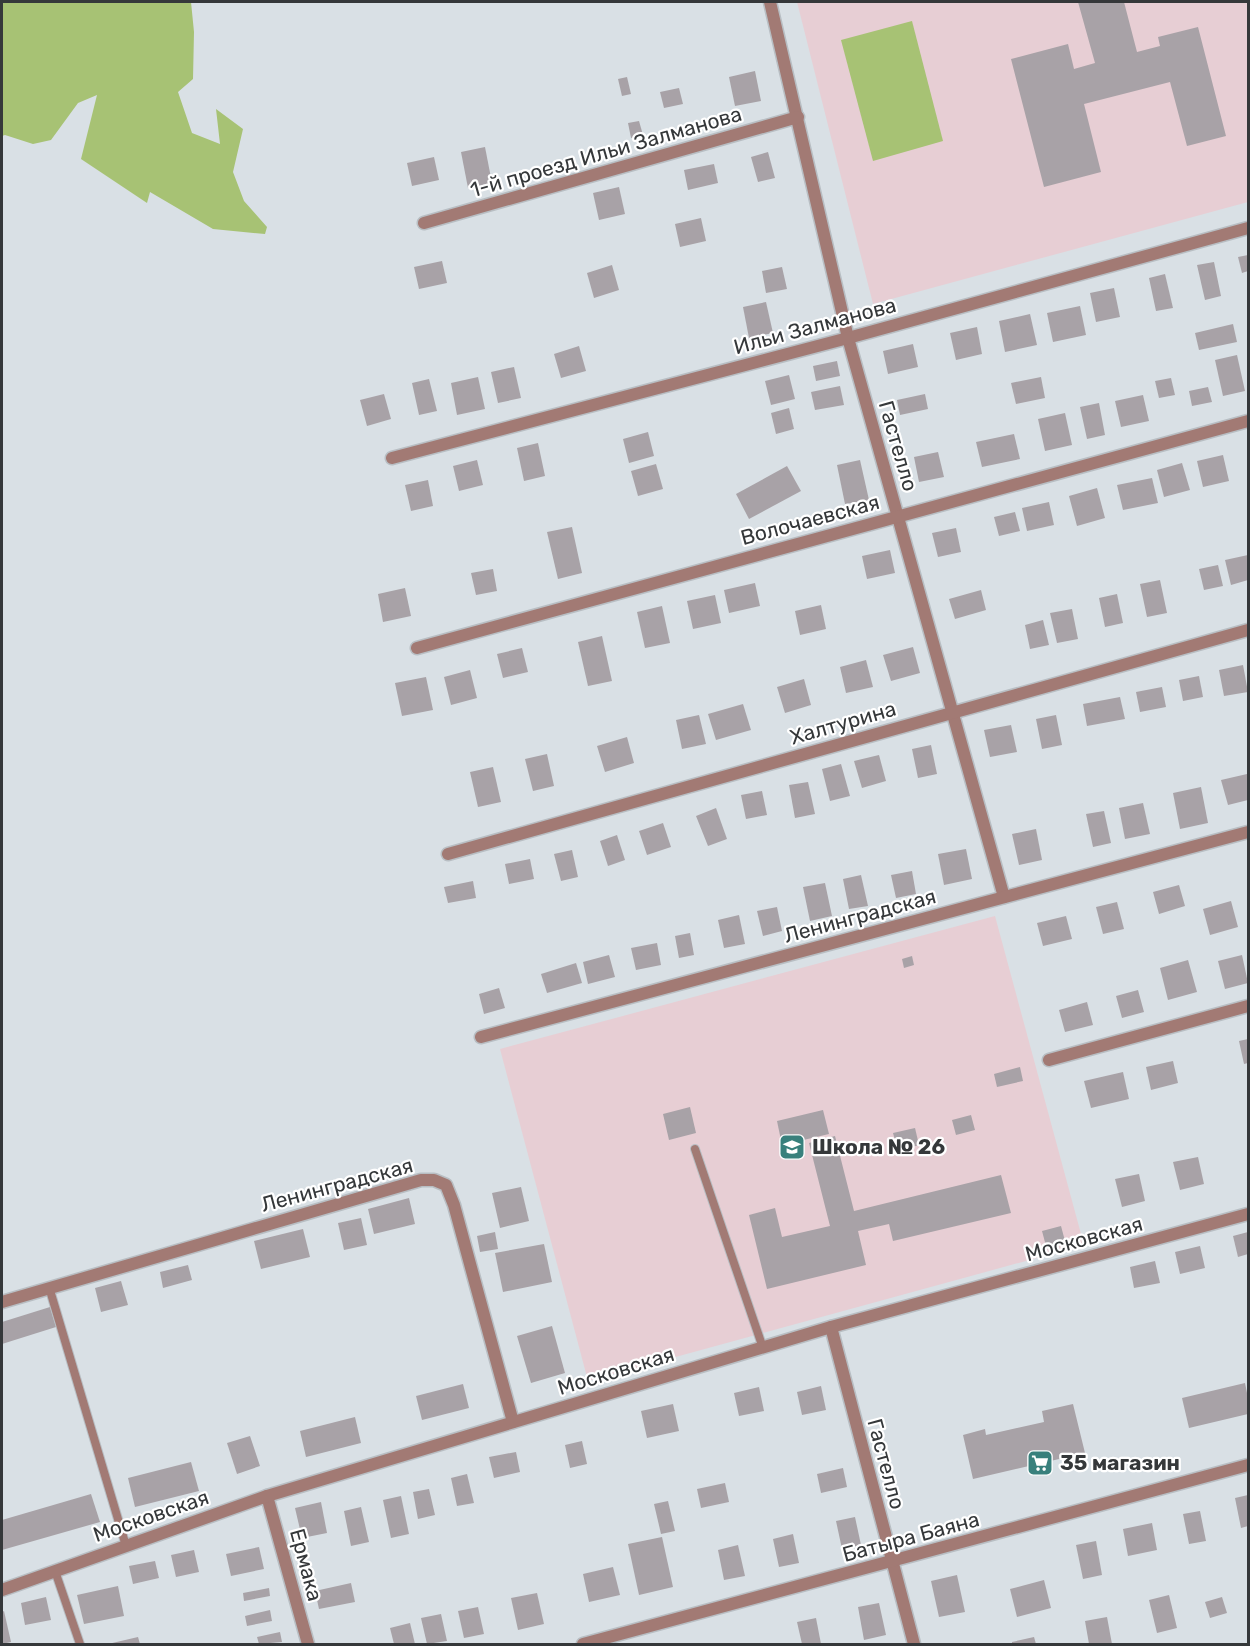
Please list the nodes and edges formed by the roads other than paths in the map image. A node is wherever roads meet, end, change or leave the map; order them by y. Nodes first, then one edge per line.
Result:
1 (770, 2) edge
2 (798, 117) junction
3 (424, 223) dead end
4 (1248, 228) edge
5 (848, 338) junction
6 (1248, 421) edge
7 (392, 458) dead end
8 (898, 516) junction
9 (1248, 630) edge
10 (417, 648) dead end
11 (952, 713) junction
12 (1248, 832) edge
13 (448, 854) dead end
14 (1004, 897) junction
15 (1248, 1006) edge
16 (481, 1037) dead end
17 (1049, 1060) dead end
18 (695, 1149) dead end
19 (1248, 1214) edge
20 (49, 1287) junction
21 (2, 1302) edge
22 (831, 1328) junction
23 (763, 1348) junction
24 (513, 1422) junction
25 (1248, 1465) edge
26 (267, 1496) junction
27 (126, 1546) junction
28 (892, 1563) junction
29 (55, 1571) junction
30 (2, 1590) edge
31 (80, 1644) edge
32 (308, 1644) edge
33 (583, 1644) edge
34 (914, 1644) edge

1 - 2 street, Гастелло
2 - 3 street, 1-й проезд Ильи Залманова
2 - 5 street, Гастелло
4 - 5 street, Ильи Залманова
5 - 7 street, Ильи Залманова
5 - 8 street, Гастелло
6 - 8 street, Волочаевская
8 - 10 street, Волочаевская
8 - 11 street, Гастелло
9 - 11 street, Халтурина
11 - 13 street, Халтурина
11 - 14 street, Гастелло
12 - 14 street, Ленинградская
14 - 16 street, Ленинградская
15 - 17 street
18 - 23 lane
19 - 22 street, Московская
20 - 21 street, Ленинградская
20 - 24 street, Ленинградская
20 - 27 lane
22 - 23 street, Московская
22 - 28 street, Гастелло
23 - 24 street, Московская
24 - 26 street, Московская
25 - 28 street, Батыра Баяна
26 - 27 street, Московская
26 - 32 street, Ермака
27 - 29 street, Московская
28 - 33 street, Батыра Баяна
28 - 34 street, Гастелло
29 - 30 street, Московская
29 - 31 lane

